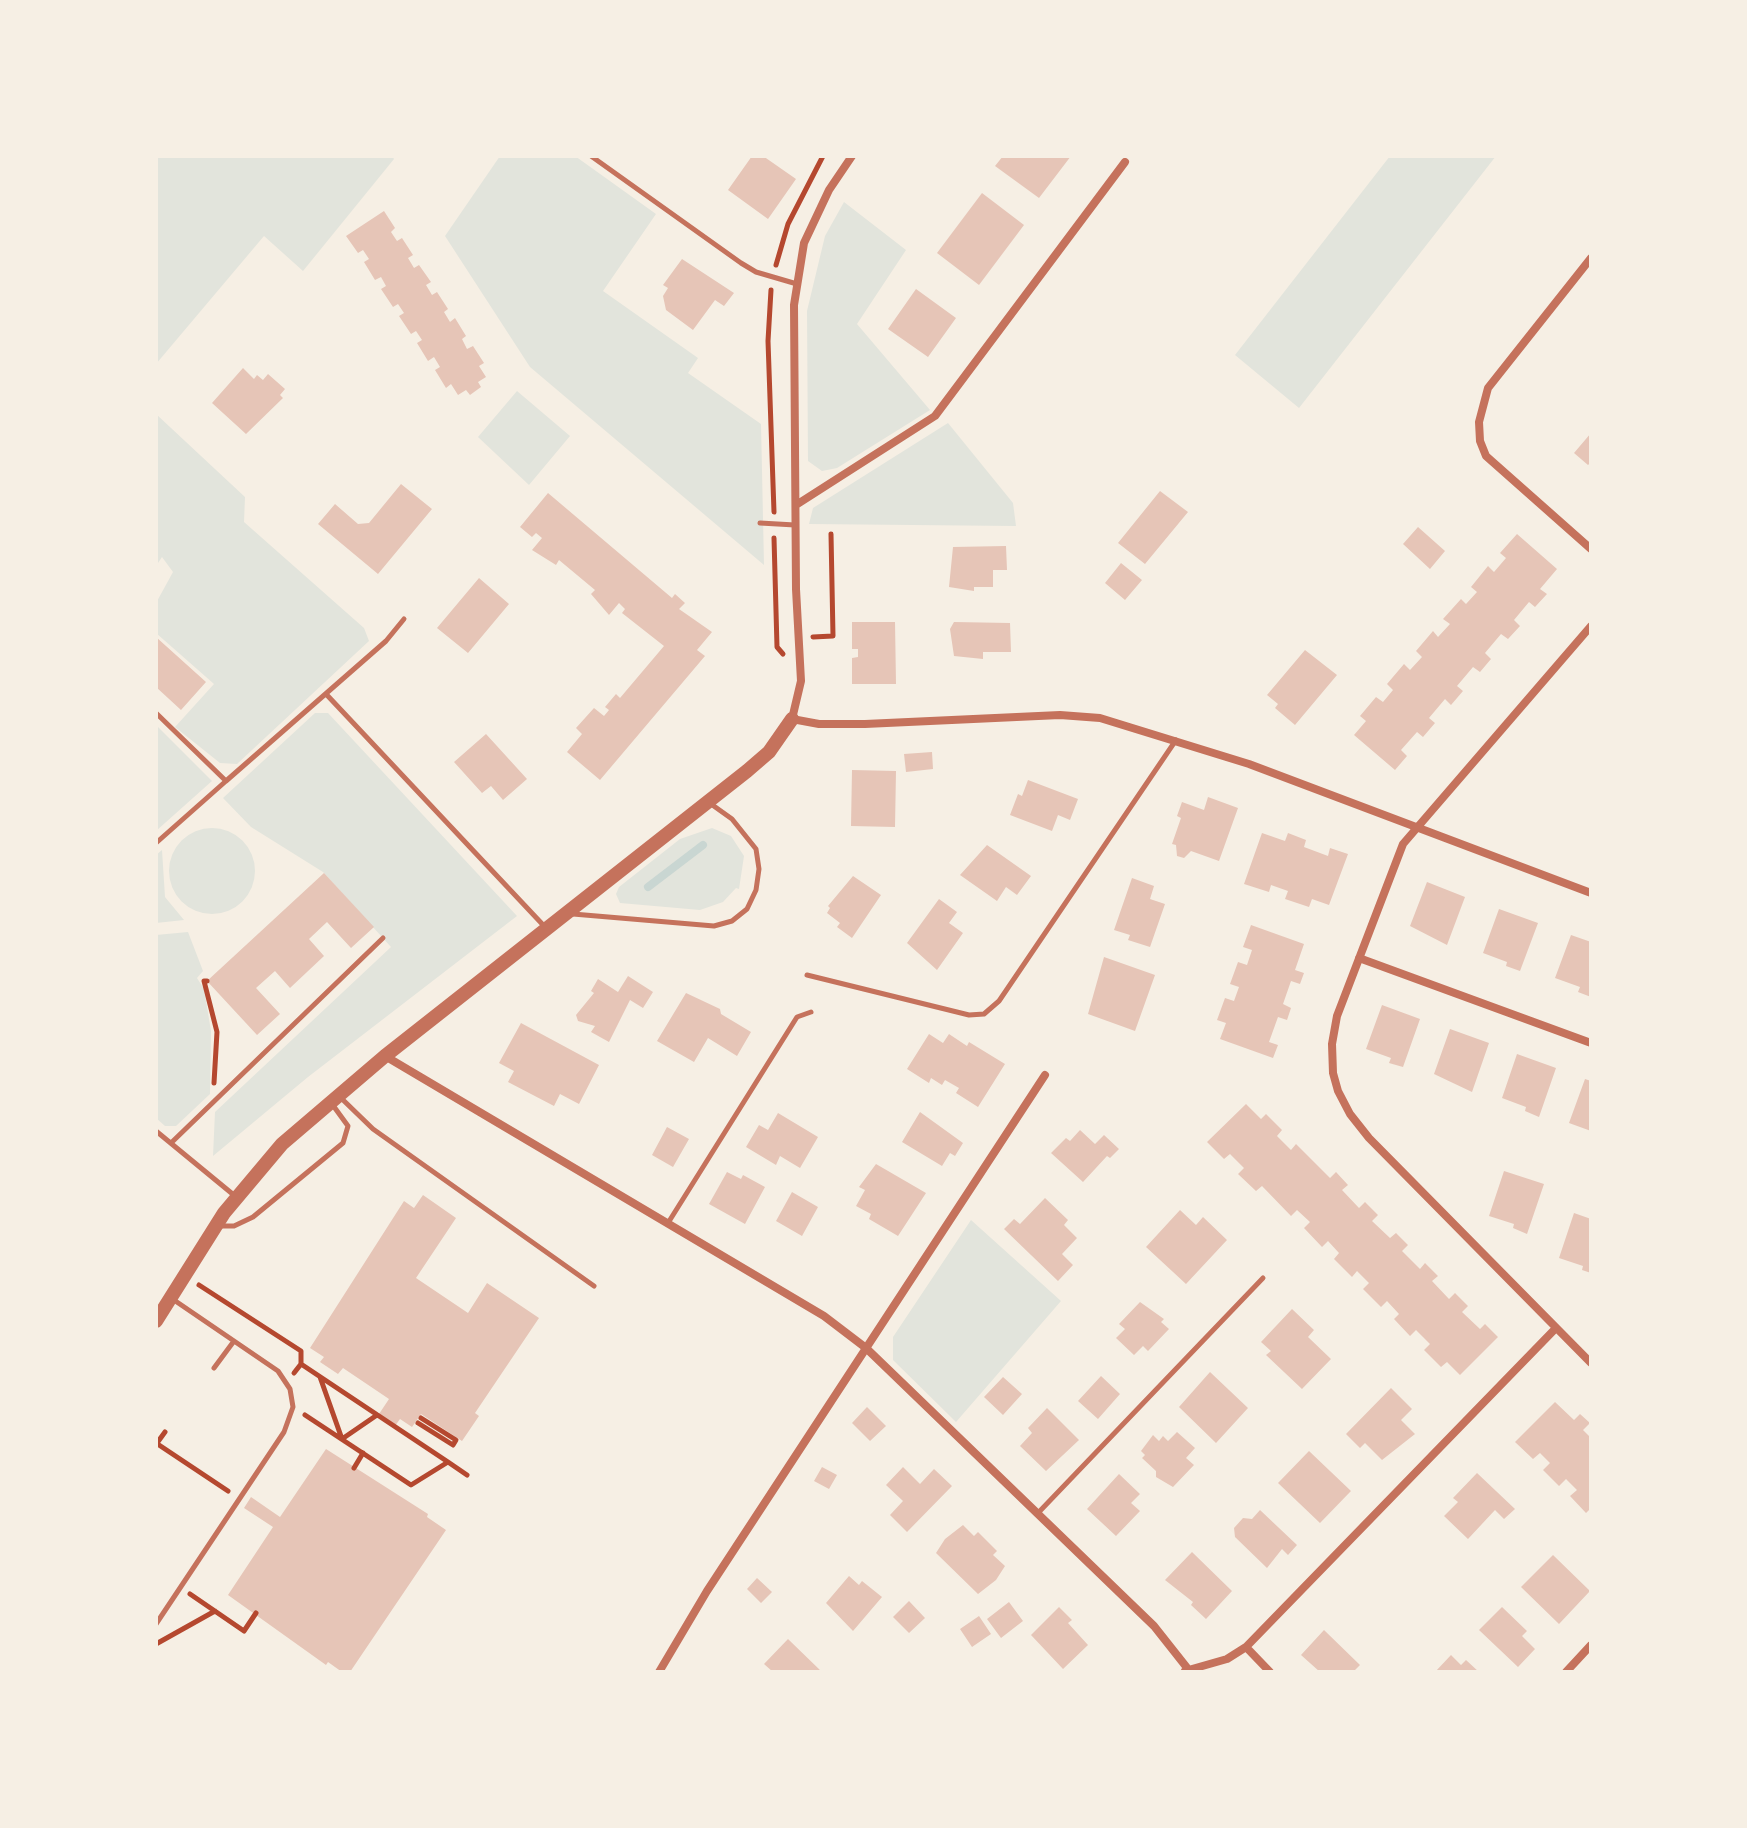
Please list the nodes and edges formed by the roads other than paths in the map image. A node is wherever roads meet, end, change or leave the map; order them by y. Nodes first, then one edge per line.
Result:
1 (591, 156) edge
2 (852, 156) edge
3 (1125, 162) dead end
4 (1591, 258) edge
5 (797, 284) junction
6 (796, 505) junction
7 (760, 523) dead end
8 (795, 525) junction
9 (1591, 549) edge
10 (404, 619) dead end
11 (1591, 626) edge
12 (326, 694) junction
13 (156, 713) edge
14 (792, 719) junction
15 (1177, 739) junction
16 (226, 781) junction
17 (708, 802) junction
18 (1414, 827) junction
19 (156, 843) edge
20 (1591, 893) edge
21 (569, 913) junction
22 (548, 930) junction
23 (383, 938) dead end
24 (1359, 958) junction
25 (807, 975) dead end
26 (811, 1012) dead end
27 (1591, 1043) edge
28 (385, 1056) junction
29 (1045, 1075) dead end
30 (334, 1098) junction
31 (156, 1131) edge
32 (171, 1143) junction
33 (235, 1196) junction
34 (668, 1223) junction
35 (214, 1227) junction
36 (1263, 1278) dead end
37 (594, 1286) dead end
38 (170, 1297) junction
39 (156, 1321) edge
40 (1556, 1328) junction
41 (234, 1341) junction
42 (866, 1348) junction
43 (1591, 1363) edge
44 (214, 1368) dead end
45 (1037, 1514) junction
46 (156, 1624) edge
47 (1591, 1645) edge
48 (1246, 1647) junction
49 (1186, 1671) edge
50 (659, 1672) edge
51 (1270, 1672) edge
52 (1566, 1672) edge

1 - 5 lane
2 - 5 street
3 - 6 street
4 - 9 street
5 - 6 street
6 - 8 street
7 - 8 lane
8 - 14 street
10 - 12 lane
11 - 18 street
12 - 16 lane
12 - 22 lane
13 - 16 lane
14 - 15 street
14 - 17 street
15 - 18 street
15 - 25 lane
16 - 19 lane
17 - 21 street
17 - 21 lane
18 - 20 street
18 - 24 street
21 - 22 street
22 - 28 street
23 - 32 lane
24 - 27 street
24 - 40 street
26 - 34 lane
28 - 30 street
28 - 34 street
29 - 42 street
30 - 33 street
30 - 35 lane
30 - 37 lane
31 - 32 lane
32 - 33 lane
33 - 35 street
34 - 42 street
35 - 38 street
36 - 45 lane
38 - 39 street
38 - 41 lane
40 - 43 street
40 - 48 street
41 - 44 lane
41 - 46 lane
42 - 45 street
42 - 50 street
45 - 49 street
47 - 52 street
48 - 49 street
48 - 51 street

